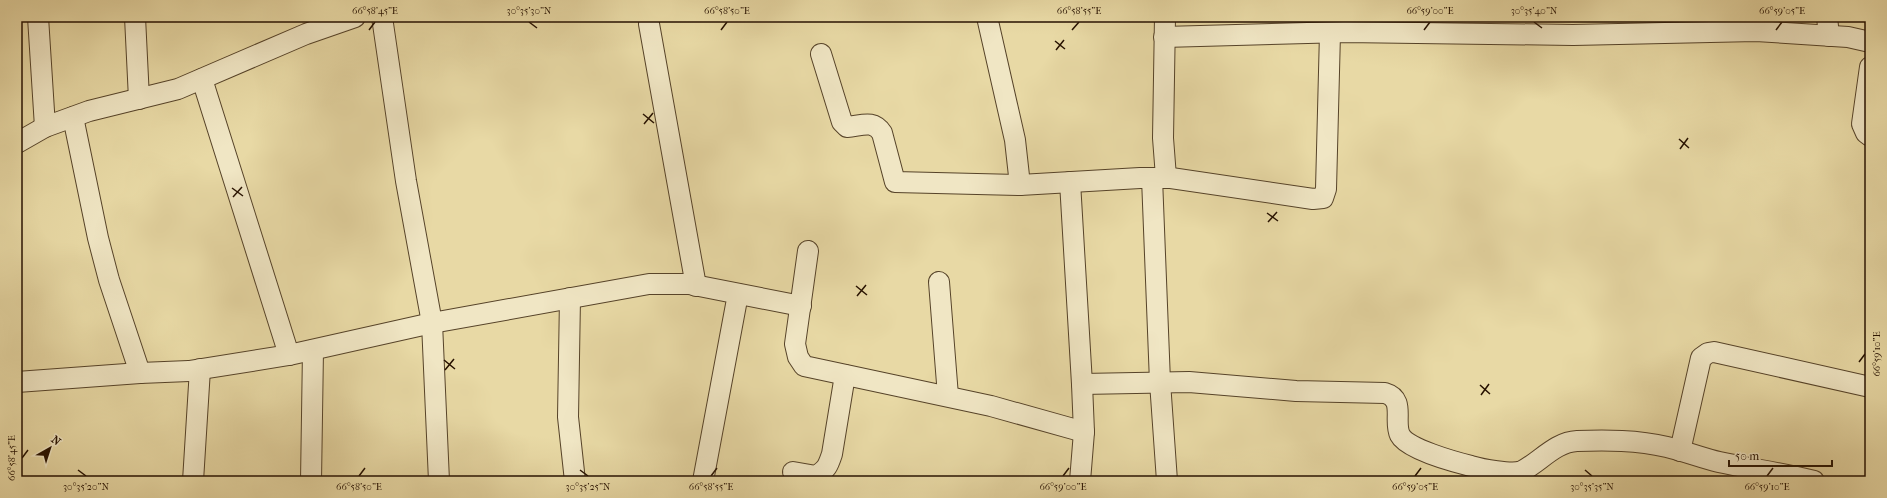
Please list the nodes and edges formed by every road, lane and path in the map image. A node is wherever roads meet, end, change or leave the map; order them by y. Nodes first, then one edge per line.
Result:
1 (38, 17) edge
2 (135, 17) edge
3 (355, 17) edge
4 (382, 17) edge
5 (987, 17) edge
6 (1165, 17) edge
7 (648, 24) dead end
8 (1695, 25) edge
9 (1828, 26) edge
10 (1330, 33) junction
11 (1164, 37) junction
12 (1870, 42) edge
13 (821, 54) dead end
14 (1870, 67) edge
15 (202, 79) junction
16 (139, 99) junction
17 (73, 117) junction
18 (45, 127) junction
19 (1870, 136) edge
20 (17, 143) edge
21 (1159, 178) junction
22 (1070, 182) junction
23 (1020, 185) junction
24 (808, 251) dead end
25 (939, 282) dead end
26 (696, 286) junction
27 (738, 294) junction
28 (570, 298) junction
29 (800, 306) junction
30 (432, 323) junction
31 (313, 350) junction
32 (289, 355) junction
33 (200, 369) junction
34 (140, 372) junction
35 (845, 375) junction
36 (17, 382) edge
37 (1160, 382) junction
38 (1082, 384) junction
39 (1870, 387) edge
40 (948, 396) junction
41 (1084, 432) junction
42 (1680, 451) junction
43 (792, 472) dead end
44 (193, 481) edge
45 (311, 481) edge
46 (439, 481) edge
47 (575, 481) edge
48 (702, 481) edge
49 (1080, 481) edge
50 (1167, 481) edge
51 (1814, 481) edge

1 - 18 street
2 - 16 street
3 - 15 street
4 - 30 street
5 - 23 street
6 - 11 street
7 - 26 street
8 - 9 street
8 - 10 street
9 - 12 street
10 - 11 street
10 - 21 street
11 - 21 street
13 - 23 street
14 - 19 street
15 - 16 street
15 - 32 street
16 - 17 street
17 - 18 street
17 - 34 street
18 - 20 street
21 - 22 street
21 - 37 street
22 - 23 street
22 - 38 street
24 - 29 street
25 - 40 street
26 - 27 street
26 - 28 street
27 - 29 street
27 - 48 street
28 - 30 street
28 - 47 street
29 - 35 street
30 - 31 street
30 - 46 street
31 - 32 street
31 - 45 street
32 - 33 street
33 - 34 street
33 - 44 street
34 - 36 street
35 - 40 street
35 - 43 street
37 - 38 street
37 - 42 street
37 - 50 street
38 - 41 street
39 - 42 street
40 - 41 street
41 - 49 street
42 - 51 street

